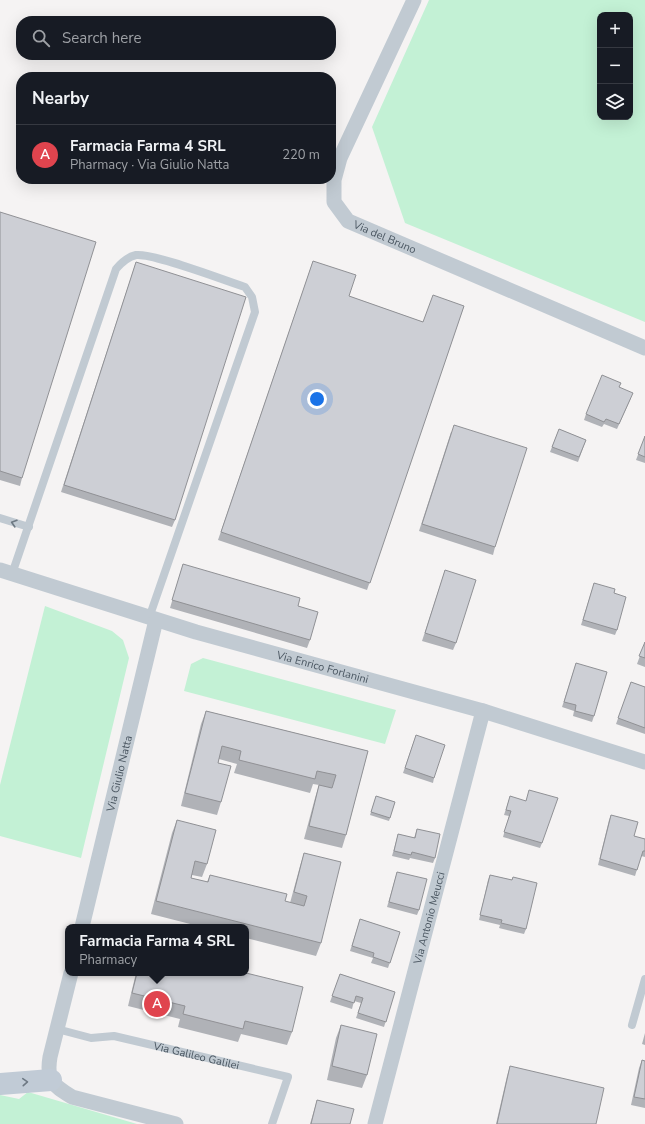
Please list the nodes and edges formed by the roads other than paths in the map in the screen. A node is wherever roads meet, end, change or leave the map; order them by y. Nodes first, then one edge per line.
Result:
1 (414, 0) edge
2 (336, 173) edge
3 (334, 184) edge
4 (645, 348) edge
5 (0, 518) edge
6 (29, 528) junction
7 (6, 572) edge
8 (153, 619) junction
9 (483, 712) junction
10 (645, 762) edge
11 (83, 924) edge
12 (70, 976) edge
13 (645, 979) edge
14 (632, 1025) dead end
15 (57, 1029) junction
16 (50, 1080) junction
17 (0, 1084) edge
18 (176, 1124) edge
19 (272, 1124) edge
20 (375, 1124) edge

1 - 2 street, Via del Bruno
3 - 4 street, Via del Bruno
6 -> 5 lane
6 - 7 lane
6 - 8 lane
7 - 8 street, Via Enrico Forlanini
8 - 9 street, Via Enrico Forlanini
8 - 11 street, Via Giulio Natta
9 - 10 street, Via Enrico Forlanini
9 - 20 street, Via Antonio Meucci
12 - 15 street
13 - 14 lane
15 - 16 street
15 - 19 lane, Via Galileo Galilei
17 -> 16 main road
16 - 18 street

